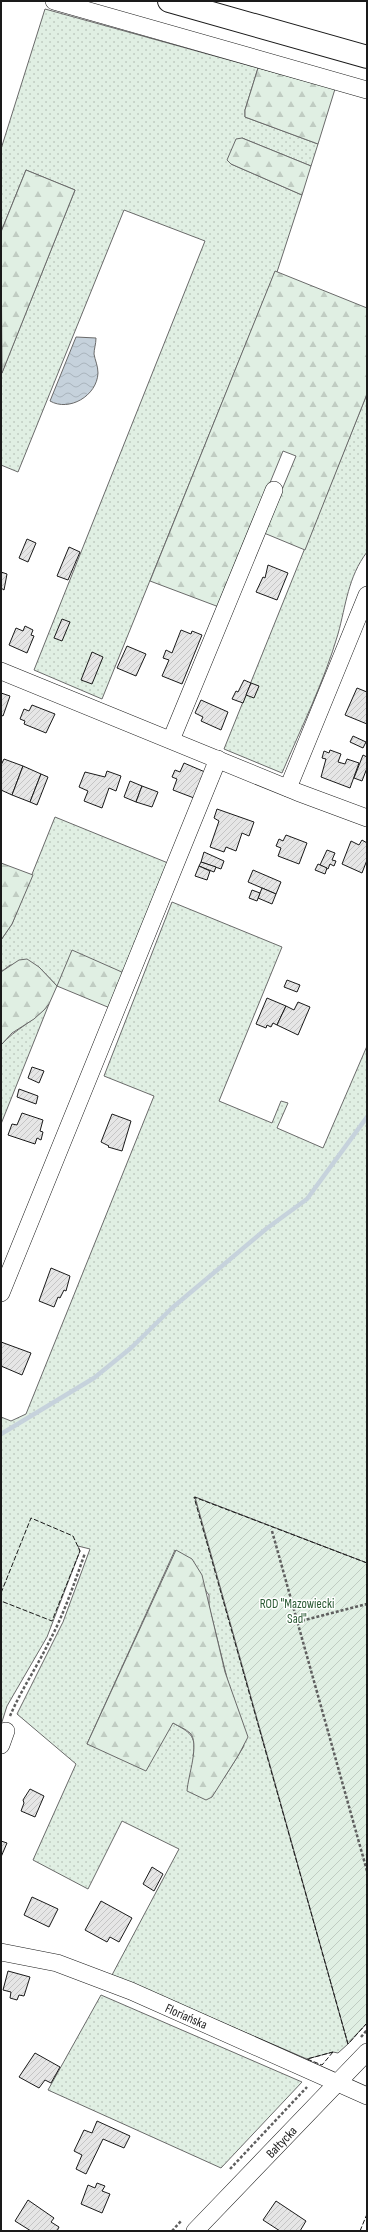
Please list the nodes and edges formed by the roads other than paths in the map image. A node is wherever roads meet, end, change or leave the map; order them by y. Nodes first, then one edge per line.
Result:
1 (54, 1) edge
2 (169, 1) edge
3 (367, 57) edge
4 (367, 90) edge
5 (274, 490) dead end
6 (367, 595) edge
7 (1, 671) edge
8 (171, 740) junction
9 (218, 760) junction
10 (288, 788) junction
11 (367, 818) edge
12 (1, 1293) edge
13 (1, 1952) edge
14 (367, 2052) edge
15 (336, 2084) junction
16 (367, 2096) edge
17 (195, 2231) edge

1 - 4 street
2 - 3 main road
5 - 8 street
6 - 10 street
7 - 8 street
8 - 9 street
9 - 10 street
9 - 12 street
10 - 11 street
13 - 15 street, Floriańska
14 - 15 street, Bałtycka
15 - 16 street, Floriańska
15 - 17 street, Bałtycka

